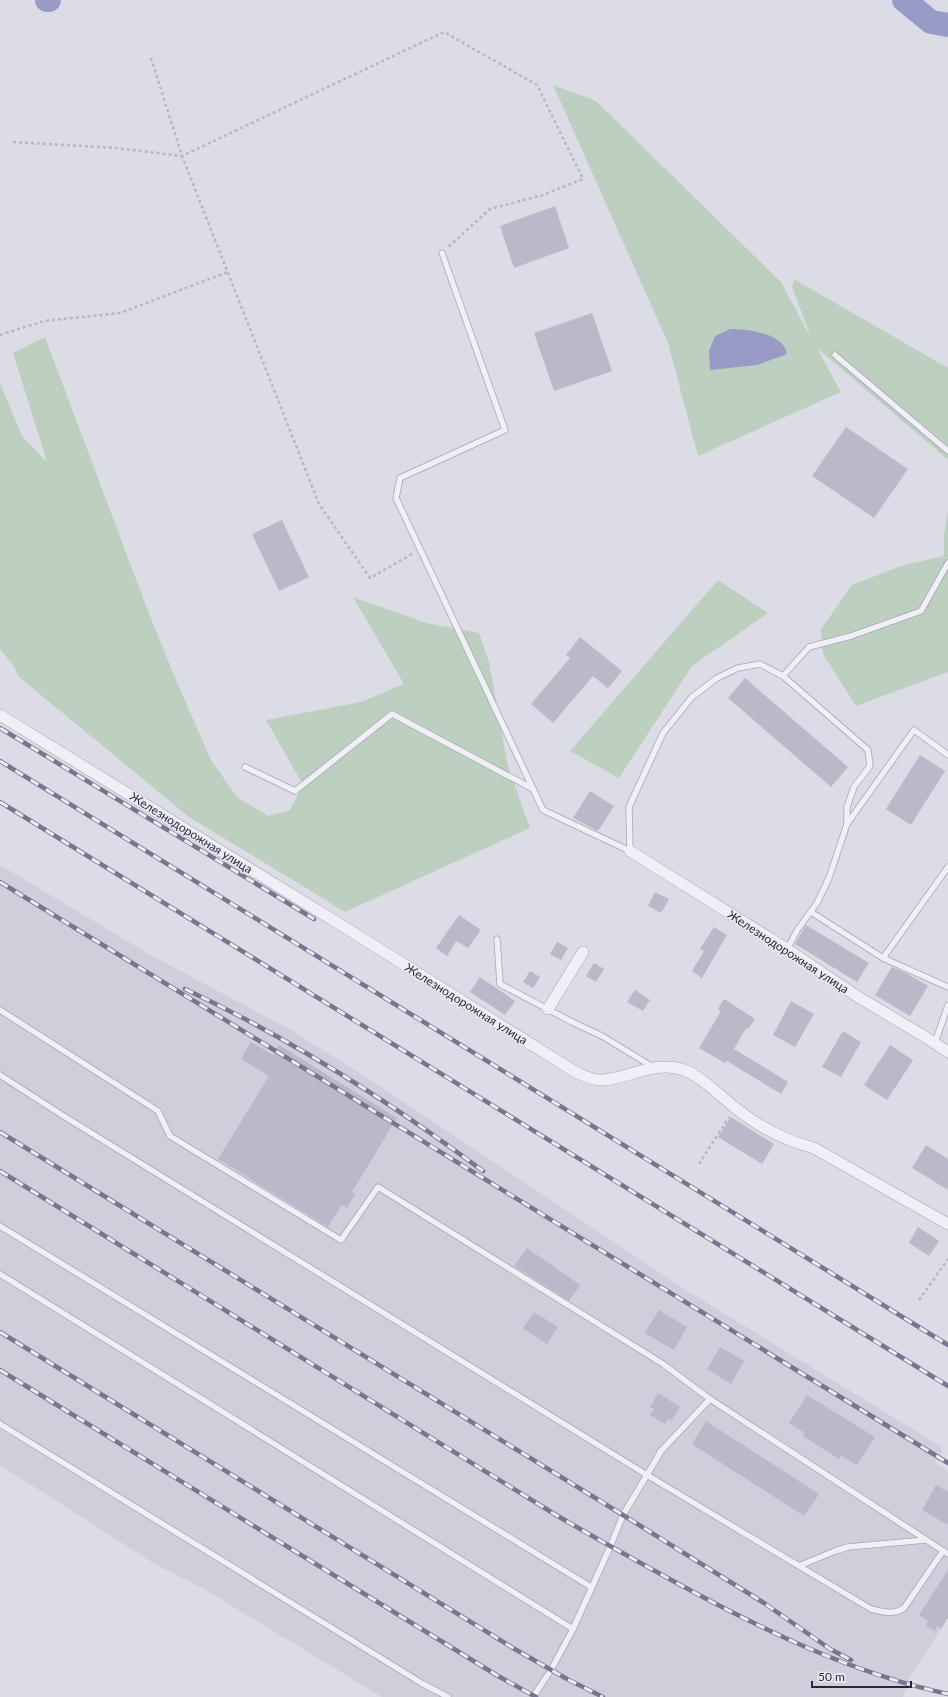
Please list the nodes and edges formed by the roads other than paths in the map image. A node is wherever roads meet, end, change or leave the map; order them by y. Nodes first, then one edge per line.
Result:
1 (442, 253) road end
2 (835, 355) dead end
3 (948, 450) edge
4 (948, 563) edge
5 (783, 676) junction
6 (0, 715) edge
7 (948, 754) edge
8 (245, 767) dead end
9 (533, 789) junction
10 (847, 824) junction
11 (630, 850) junction
12 (948, 867) edge
13 (811, 912) junction
14 (497, 939) dead end
15 (787, 949) junction
16 (583, 952) dead end
17 (883, 958) junction
18 (948, 988) edge
19 (948, 1005) edge
20 (548, 1009) junction
21 (0, 1010) edge
22 (935, 1044) junction
23 (948, 1052) edge
24 (653, 1068) junction
25 (0, 1075) edge
26 (948, 1224) edge
27 (0, 1226) edge
28 (0, 1274) edge
29 (710, 1399) junction
30 (0, 1424) edge
31 (646, 1475) junction
32 (926, 1540) junction
33 (946, 1553) edge
34 (798, 1566) junction
35 (591, 1588) junction
36 (573, 1629) junction
37 (448, 1697) edge
38 (533, 1697) edge

1 - 9 lane
2 - 3 lane
4 - 5 lane
5 - 10 lane
5 - 11 lane
6 - 24 street, Железнодорожная улица
7 - 10 lane
8 - 9 lane
9 - 11 lane
10 - 13 lane
11 - 15 street, Железнодорожная улица
12 - 17 lane
13 - 15 lane
13 - 17 lane
14 - 20 lane
15 - 22 street, Железнодорожная улица
16 - 20 street
17 - 18 lane
19 - 22 lane
20 - 24 lane
21 - 29 lane
22 - 23 street, Железнодорожная улица
24 - 26 street, Железнодорожная улица
25 - 31 lane
27 - 35 lane
28 - 36 lane
29 - 31 lane
29 - 32 lane
30 - 37 lane
31 - 34 lane
31 - 35 lane
32 - 33 lane
32 - 34 lane
33 - 34 lane
35 - 36 lane
36 - 38 lane

